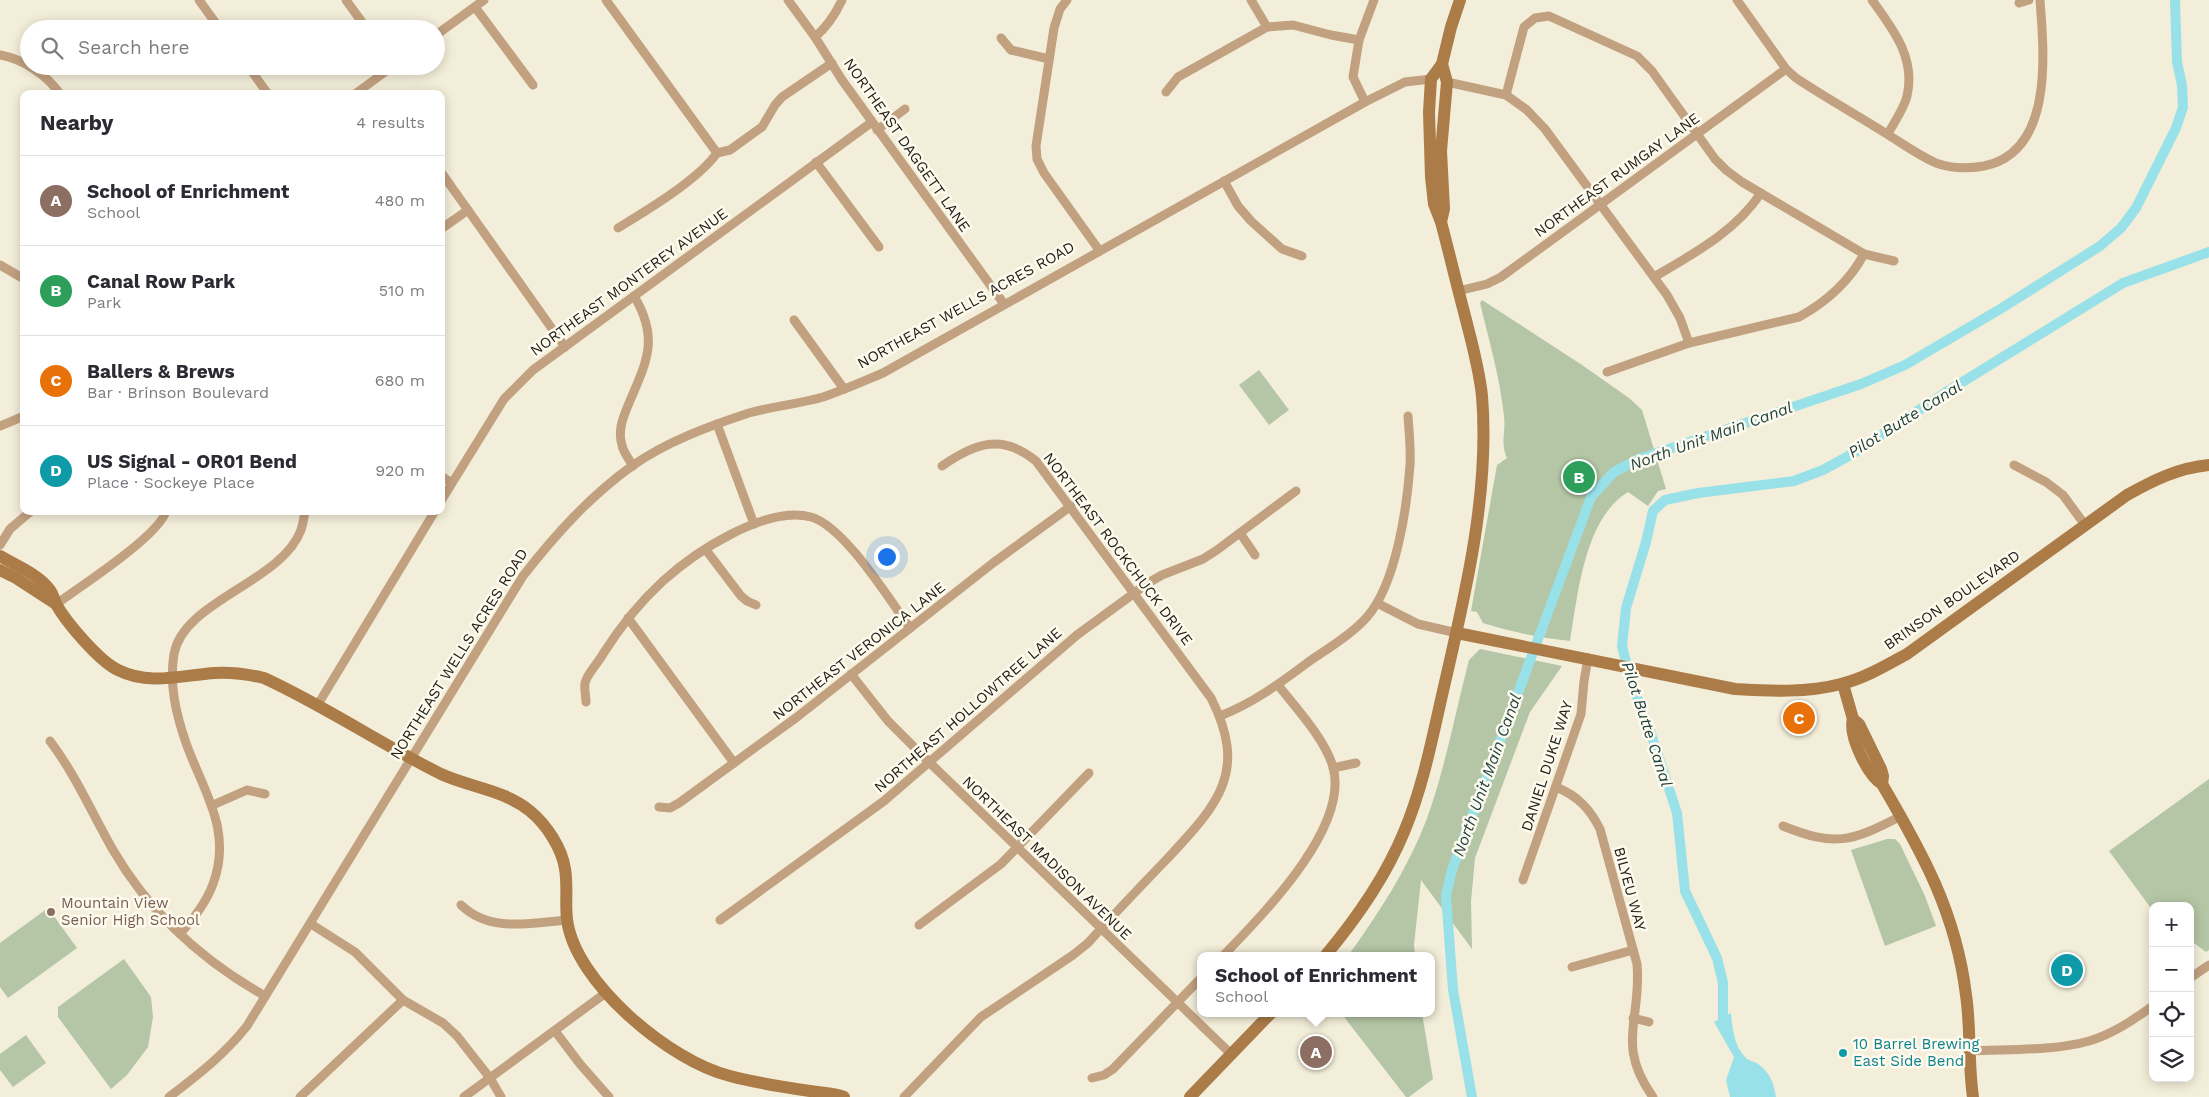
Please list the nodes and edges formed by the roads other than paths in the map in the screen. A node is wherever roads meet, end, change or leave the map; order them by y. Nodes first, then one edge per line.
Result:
1 (199, 0) edge
2 (346, 0) edge
3 (484, 0) edge
4 (606, 0) edge
5 (788, 0) edge
6 (842, 0) edge
7 (1067, 0) edge
8 (1251, 0) edge
9 (1374, 0) edge
10 (1460, 0) edge
11 (1737, 0) edge
12 (1872, 0) edge
13 (2029, 0) edge
14 (2040, 0) edge
15 (2018, 2) dead end
16 (475, 7) junction
17 (213, 20) edge
18 (360, 20) edge
19 (1267, 27) junction
20 (445, 29) edge
21 (815, 36) junction
22 (1001, 38) dead end
23 (1359, 40) junction
24 (0, 55) edge
25 (1049, 58) junction
26 (20, 61) edge
27 (832, 63) junction
28 (1442, 64) junction
29 (1786, 69) junction
30 (42, 75) edge
31 (254, 75) edge
32 (381, 75) edge
33 (1431, 79) junction
34 (1447, 82) junction
35 (532, 85) dead end
36 (58, 90) edge
37 (265, 90) edge
38 (360, 90) edge
39 (1166, 92) dead end
40 (1506, 95) junction
41 (1365, 102) junction
42 (905, 110) dead end
43 (875, 126) junction
44 (1697, 134) junction
45 (1888, 134) junction
46 (717, 153) junction
47 (816, 162) junction
48 (445, 178) edge
49 (1224, 181) junction
50 (1761, 193) junction
51 (1600, 204) junction
52 (1444, 209) junction
53 (468, 210) junction
54 (1441, 222) junction
55 (445, 226) edge
56 (618, 228) dead end
57 (878, 247) dead end
58 (1099, 250) junction
59 (1864, 254) junction
60 (1302, 256) dead end
61 (1894, 261) dead end
62 (0, 264) edge
63 (20, 276) edge
64 (1654, 277) junction
65 (1458, 291) junction
66 (634, 296) junction
67 (1004, 304) junction
68 (794, 320) dead end
69 (1688, 344) junction
70 (564, 347) junction
71 (1607, 372) dead end
72 (844, 389) junction
73 (1408, 416) dead end
74 (20, 418) edge
75 (717, 424) junction
76 (0, 426) edge
77 (2014, 465) dead end
78 (2209, 465) edge
79 (633, 466) junction
80 (942, 466) dead end
81 (445, 479) edge
82 (452, 483) junction
83 (1296, 491) dead end
84 (445, 494) edge
85 (1071, 506) junction
86 (26, 515) edge
87 (165, 515) edge
88 (304, 515) edge
89 (433, 515) edge
90 (754, 524) junction
91 (2085, 525) junction
92 (1240, 533) junction
93 (0, 545) edge
94 (706, 550) junction
95 (1255, 555) dead end
96 (0, 556) edge
97 (0, 570) edge
98 (1134, 592) junction
99 (1377, 603) junction
100 (56, 604) junction
101 (756, 605) dead end
102 (628, 618) junction
103 (910, 628) junction
104 (1457, 633) junction
105 (1588, 658) junction
106 (851, 674) junction
107 (171, 679) junction
108 (1278, 684) junction
109 (1843, 684) junction
110 (586, 702) dead end
111 (317, 706) junction
112 (1220, 716) junction
113 (50, 741) dead end
114 (412, 759) junction
115 (928, 762) junction
116 (734, 763) junction
117 (1356, 763) dead end
118 (1333, 768) junction
119 (1089, 774) dead end
120 (1556, 788) junction
121 (265, 794) dead end
122 (213, 805) junction
123 (659, 807) dead end
124 (1900, 816) junction
125 (1783, 826) dead end
126 (1018, 848) junction
127 (1523, 880) dead end
128 (461, 905) dead end
129 (567, 920) junction
130 (720, 920) dead end
131 (311, 924) junction
132 (919, 925) dead end
133 (1101, 929) junction
134 (180, 934) junction
135 (1632, 950) junction
136 (1226, 952) edge
137 (1328, 952) edge
138 (2209, 965) edge
139 (1572, 968) dead end
140 (2194, 975) edge
141 (1197, 982) edge
142 (607, 992) junction
143 (265, 996) junction
144 (403, 1000) junction
145 (1177, 1002) junction
146 (2149, 1009) edge
147 (1268, 1017) edge
148 (1633, 1018) junction
149 (1649, 1022) dead end
150 (555, 1031) junction
151 (1970, 1051) junction
152 (1231, 1054) junction
153 (490, 1078) junction
154 (1092, 1078) dead end
155 (808, 1094) edge
156 (169, 1097) edge
157 (300, 1097) edge
158 (464, 1097) edge
159 (501, 1097) edge
160 (609, 1097) edge
161 (844, 1097) edge
162 (904, 1097) edge
163 (1190, 1097) edge
164 (1653, 1097) edge
165 (1973, 1097) edge

1 - 17 street
2 - 18 street
3 - 16 street
4 - 46 street
5 - 21 street, NORTHEAST DAGGETT LANE
6 - 21 street
7 - 25 street
8 - 19 street
9 - 23 street
10 - 28 street
11 - 29 street
12 - 45 street
13 - 15 street
14 - 45 street
16 - 20 street
16 - 35 street
19 - 23 street
19 - 39 street
21 - 27 street, NORTHEAST DAGGETT LANE
22 - 25 street
23 - 41 street
24 - 26 street
25 - 58 street
27 - 43 street, NORTHEAST DAGGETT LANE
27 - 46 street
28 - 33 street
28 - 34 street
29 - 44 street, NORTHEAST RUMGAY LANE
29 - 45 street
30 - 36 street
31 - 37 street
32 - 38 street
33 - 34 street, NORTHEAST WELLS ACRES ROAD
33 - 41 street, NORTHEAST WELLS ACRES ROAD
33 - 52 street
33 - 54 street
34 - 40 street
34 - 52 street
40 - 44 street
40 - 51 street
41 - 49 street, NORTHEAST WELLS ACRES ROAD
42 - 43 street, NORTHEAST MONTEREY AVENUE
43 - 47 street, NORTHEAST MONTEREY AVENUE
43 - 67 street, NORTHEAST DAGGETT LANE
44 - 50 street
44 - 51 street, NORTHEAST RUMGAY LANE
46 - 56 street
47 - 57 street
47 - 66 street, NORTHEAST MONTEREY AVENUE
48 - 53 street
49 - 58 street, NORTHEAST WELLS ACRES ROAD
49 - 60 street
50 - 59 street
50 - 64 street
51 - 64 street
51 - 65 street, NORTHEAST RUMGAY LANE
52 - 54 street
53 - 55 street
53 - 70 street
54 - 65 street
58 - 67 street, NORTHEAST WELLS ACRES ROAD
59 - 61 street
59 - 69 street
62 - 63 street
64 - 69 street
65 - 104 street
66 - 70 street, NORTHEAST MONTEREY AVENUE
66 - 79 street
67 - 72 street, NORTHEAST WELLS ACRES ROAD
68 - 72 street
69 - 71 street
70 - 82 street, NORTHEAST MONTEREY AVENUE
72 - 75 street, NORTHEAST WELLS ACRES ROAD
73 - 99 street
74 - 76 street
75 - 79 street, NORTHEAST WELLS ACRES ROAD
75 - 90 street
77 - 91 street
78 - 91 street, BRINSON BOULEVARD
79 - 114 street, NORTHEAST WELLS ACRES ROAD
80 - 85 street, NORTHEAST ROCKCHUCK DRIVE
81 - 82 street
82 - 84 street, NORTHEAST MONTEREY AVENUE
83 - 92 street, NORTHEAST HOLLOWTREE LANE
85 - 98 street, NORTHEAST ROCKCHUCK DRIVE
85 - 103 street, NORTHEAST VERONICA LANE
86 - 93 street
87 - 100 street
88 - 107 street
89 - 111 street
90 - 94 street
90 - 103 street
91 - 109 street, BRINSON BOULEVARD
92 - 95 street
92 - 98 street, NORTHEAST HOLLOWTREE LANE
94 - 101 street
94 - 102 street
96 - 100 street
97 - 100 street
98 - 112 street, NORTHEAST ROCKCHUCK DRIVE
98 - 115 street, NORTHEAST HOLLOWTREE LANE
99 - 104 street
99 - 108 street
100 - 107 street
102 - 110 street
102 - 116 street
103 - 106 street, NORTHEAST VERONICA LANE
104 - 105 street, BRINSON BOULEVARD
104 - 137 street
105 - 109 street, BRINSON BOULEVARD
105 - 120 street, DANIEL DUKE WAY
106 - 115 street, NORTHEAST MADISON AVENUE
106 - 116 street, NORTHEAST VERONICA LANE
107 - 111 street
107 - 122 street
108 - 112 street
108 - 118 street
109 - 124 street
111 - 114 street
112 - 133 street, NORTHEAST ROCKCHUCK DRIVE
113 - 134 street
114 - 129 street
114 - 131 street, NORTHEAST WELLS ACRES ROAD
115 - 126 street, NORTHEAST MADISON AVENUE
115 - 130 street, NORTHEAST HOLLOWTREE LANE
116 - 123 street, NORTHEAST VERONICA LANE
117 - 118 street
118 - 136 street
119 - 126 street
120 - 127 street, DANIEL DUKE WAY
120 - 135 street, BILYEU WAY
121 - 122 street
122 - 134 street
124 - 125 street
124 - 151 street
126 - 132 street
126 - 133 street, NORTHEAST MADISON AVENUE
128 - 129 street
129 - 142 street
131 - 143 street, NORTHEAST WELLS ACRES ROAD
131 - 144 street
133 - 145 street, NORTHEAST MADISON AVENUE
133 - 162 street, NORTHEAST ROCKCHUCK DRIVE
134 - 143 street
135 - 139 street
135 - 148 street, BILYEU WAY
138 - 140 street
141 - 145 street
142 - 150 street
142 - 155 street
143 - 156 street, NORTHEAST WELLS ACRES ROAD
144 - 153 street
144 - 157 street
145 - 152 street, NORTHEAST MADISON AVENUE
145 - 154 street
146 - 151 street
147 - 152 street
148 - 149 street
148 - 164 street, BILYEU WAY
150 - 153 street
150 - 160 street
151 - 165 street
152 - 163 street
153 - 158 street
153 - 159 street
155 - 161 street

